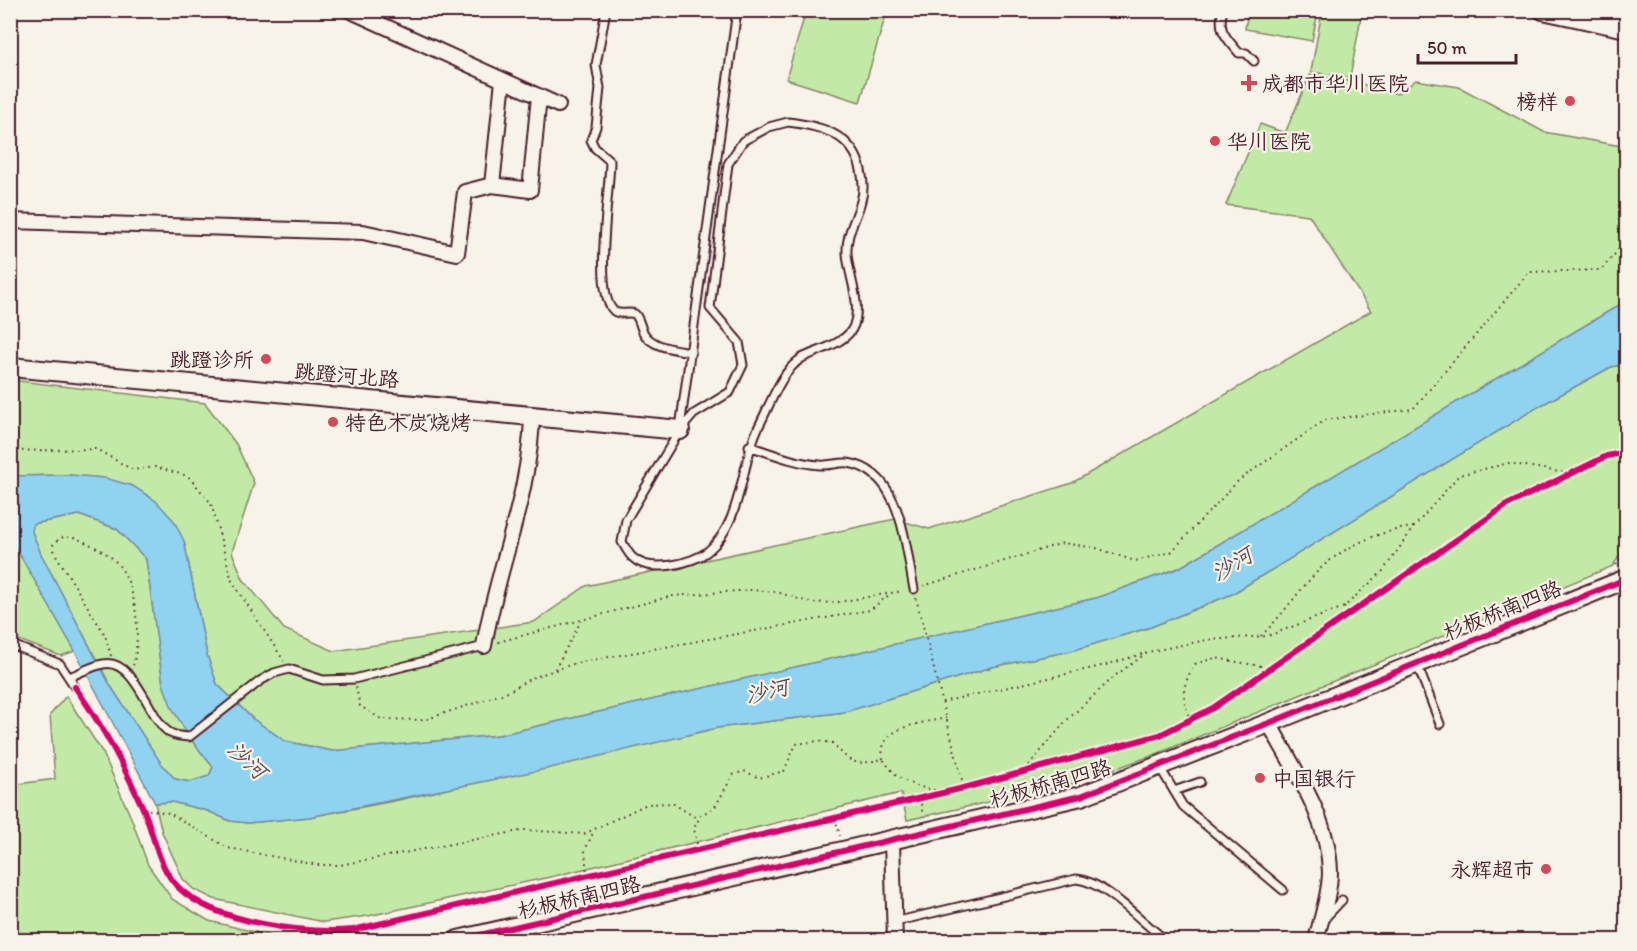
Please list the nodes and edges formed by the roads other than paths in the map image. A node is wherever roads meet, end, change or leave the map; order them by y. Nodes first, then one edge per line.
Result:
1 (349, 10) edge
2 (606, 10) edge
3 (737, 10) edge
4 (1223, 10) edge
5 (1543, 10) edge
6 (1626, 28) edge
7 (1254, 61) dead end
8 (503, 80) junction
9 (539, 96) junction
10 (558, 105) dead end
11 (492, 184) junction
12 (10, 221) edge
13 (691, 352) junction
14 (10, 366) edge
15 (532, 414) junction
16 (680, 430) junction
17 (749, 446) junction
18 (1621, 573) edge
19 (914, 589) road end
20 (10, 644) edge
21 (484, 646) joint
22 (1417, 663) junction
23 (69, 677) junction
24 (75, 687) dead end
25 (1269, 723) junction
26 (1440, 724) dead end
27 (1159, 766) junction
28 (1200, 782) dead end
29 (1174, 791) junction
30 (892, 841) junction
31 (1283, 890) dead end
32 (1342, 900) dead end
33 (894, 921) junction
34 (1320, 922) junction
35 (490, 938) edge
36 (458, 940) edge
37 (895, 940) edge
38 (1166, 940) edge
39 (1316, 940) edge

1 - 8 street
2 - 13 lane
3 - 13 lane
4 - 7 lane
5 - 6 street
8 - 9 street
8 - 11 street
9 - 10 street
9 - 11 street
11 - 12 street
13 - 16 lane
14 - 15 street, 跳蹬河北路
15 - 16 street, 跳蹬河北路
15 - 21 street
16 - 17 lane
16 - 17 lane
17 - 19 lane
18 - 22 street, 杉板桥南四路
20 - 23 lane
21 - 23 lane
22 - 25 street, 杉板桥南四路
22 - 26 lane
23 - 24 lane
25 - 27 street, 杉板桥南四路
25 - 34 street
27 - 29 lane
27 - 30 street, 杉板桥南四路
28 - 29 lane
29 - 31 lane
30 - 33 street
30 - 35 street, 杉板桥南四路
32 - 34 lane
33 - 37 street
33 - 38 lane
34 - 39 street
35 - 36 street, 杉板桥南四路

